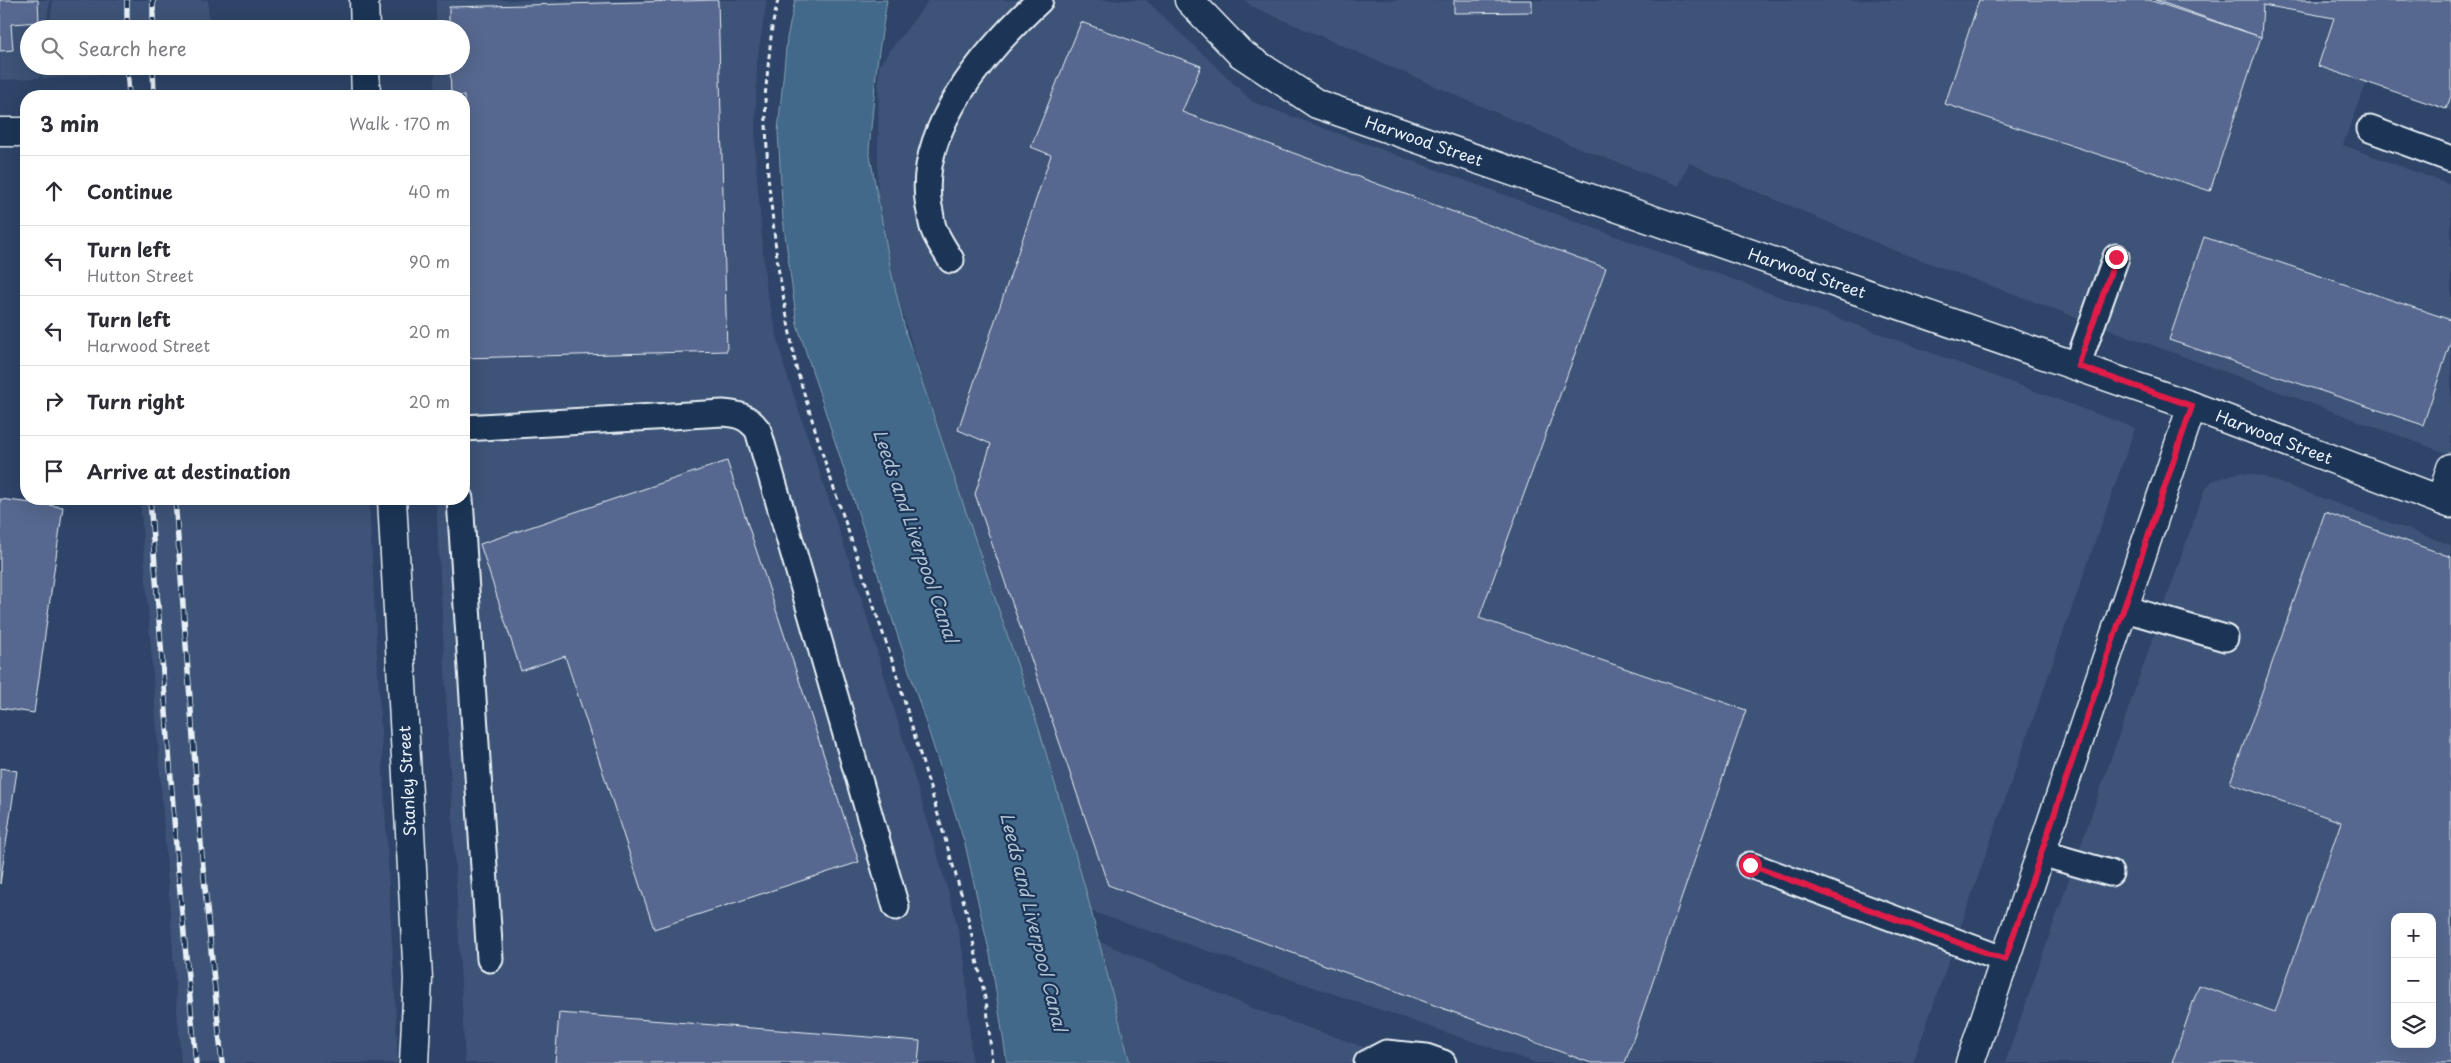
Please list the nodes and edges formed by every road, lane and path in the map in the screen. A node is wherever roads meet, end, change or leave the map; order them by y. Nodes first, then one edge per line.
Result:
1 (364, 0) edge
2 (778, 0) edge
3 (1040, 0) edge
4 (1189, 0) edge
5 (365, 20) edge
6 (365, 75) edge
7 (366, 90) edge
8 (2370, 130) dead end
9 (0, 132) edge
10 (20, 132) edge
11 (2451, 159) edge
12 (2116, 257) dead end
13 (951, 260) dead end
14 (2078, 366) junction
15 (2192, 406) junction
16 (470, 428) edge
17 (2451, 468) edge
18 (2446, 502) edge
19 (392, 505) edge
20 (460, 505) edge
21 (2122, 608) junction
22 (2226, 638) dead end
23 (2041, 853) junction
24 (1750, 865) dead end
25 (2110, 873) dead end
26 (896, 907) dead end
27 (490, 959) dead end
28 (2005, 960) junction
29 (414, 1063) edge
30 (992, 1063) edge
31 (1367, 1063) edge
32 (1443, 1063) edge
33 (1970, 1063) edge

1 - 5 street
2 - 30 path
3 - 13 lane
4 - 14 street, Harwood Street
6 - 7 street
8 - 11 lane
9 - 10 street
12 - 14 lane
14 - 15 street, Harwood Street
15 - 18 street, Harwood Street
15 - 21 street
16 - 26 lane
17 - 18 street
19 - 29 street, Stanley Street
20 - 27 lane
21 - 22 lane
21 - 23 street
23 - 25 lane
23 - 28 street
24 - 28 lane
28 - 33 street
31 - 32 lane

